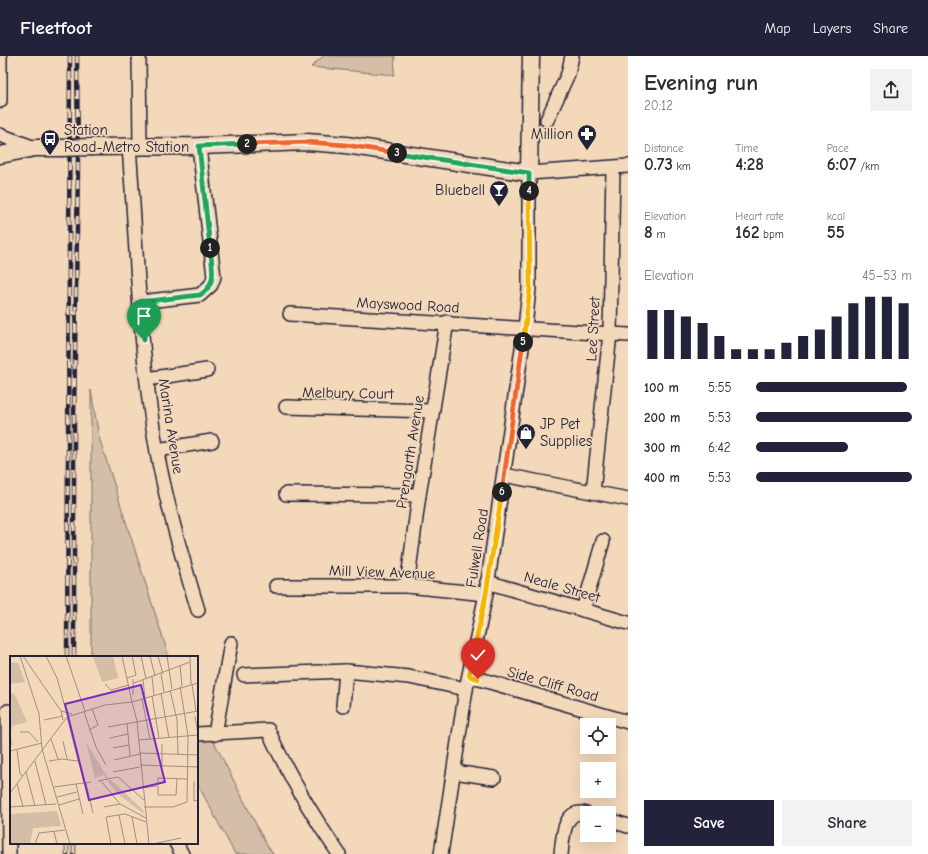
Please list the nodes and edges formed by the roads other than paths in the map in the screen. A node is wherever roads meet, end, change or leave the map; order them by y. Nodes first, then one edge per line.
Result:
1 (0, 56) edge
2 (139, 56) edge
3 (531, 56) edge
4 (572, 56) edge
5 (0, 101) edge
6 (547, 120) dead end
7 (0, 135) edge
8 (199, 146) junction
9 (135, 147) junction
10 (34, 148) junction
11 (0, 155) edge
12 (628, 166) edge
13 (613, 168) junction
14 (529, 173) junction
15 (140, 302) junction
16 (290, 314) dead end
17 (447, 322) junction
18 (525, 328) junction
19 (610, 334) junction
20 (628, 335) edge
21 (207, 370) dead end
22 (147, 379) junction
23 (286, 407) dead end
24 (432, 411) junction
25 (212, 441) dead end
26 (157, 450) junction
27 (504, 475) junction
28 (593, 492) junction
29 (286, 494) dead end
30 (419, 495) junction
31 (628, 499) edge
32 (603, 541) dead end
33 (276, 586) dead end
34 (407, 586) junction
35 (486, 588) junction
36 (198, 610) dead end
37 (583, 610) junction
38 (628, 623) edge
39 (227, 650) dead end
40 (346, 671) junction
41 (244, 675) dead end
42 (469, 676) junction
43 (466, 689) junction
44 (343, 706) dead end
45 (6, 711) edge
46 (628, 722) edge
47 (198, 734) edge
48 (215, 734) junction
49 (454, 772) junction
50 (494, 778) dead end
51 (580, 812) edge
52 (616, 822) edge
53 (628, 826) edge
54 (177, 844) edge
55 (9, 854) edge
56 (182, 854) edge
57 (339, 854) edge
58 (441, 854) edge
59 (561, 854) edge

1 - 5 street
2 - 9 street, Marina Avenue
3 - 14 main road
4 - 6 street
7 - 10 street
8 - 9 main road
8 - 14 main road
8 - 15 street
9 - 10 main road, bridge
9 - 15 street, Marina Avenue
10 - 11 main road
12 - 13 street
13 - 14 street
13 - 19 street, Lee Street
14 - 18 street, Fulwell Road
15 - 22 street, Marina Avenue
16 - 17 street, Mayswood Road
17 - 18 street, Mayswood Road
17 - 24 street, Prengarth Avenue
18 - 19 street, Mayswood Road
18 - 27 street, Fulwell Road
19 - 20 street, Mayswood Road
19 - 28 street, Lee Street
21 - 22 street
22 - 26 street, Marina Avenue
23 - 24 street, Melbury Court
24 - 30 street, Prengarth Avenue
25 - 26 street
26 - 36 street, Marina Avenue
27 - 28 street
27 - 35 street, Fulwell Road
28 - 31 street
29 - 30 street
30 - 34 street, Prengarth Avenue
32 - 37 street
33 - 34 street, Mill View Avenue
34 - 35 street, Mill View Avenue
35 - 37 street, Neale Street
35 - 42 street, Fulwell Road
37 - 38 street, Neale Street
39 - 48 street
40 - 41 street
40 - 43 street
40 - 44 street
42 - 43 street, Fulwell Road
42 - 46 street, Side Cliff Road
43 - 49 street, Fulwell Road
45 - 55 street
47 - 48 street
48 - 57 street
49 - 50 street
49 - 58 street, Fulwell Road
51 - 59 street
52 - 53 street
54 - 56 street

